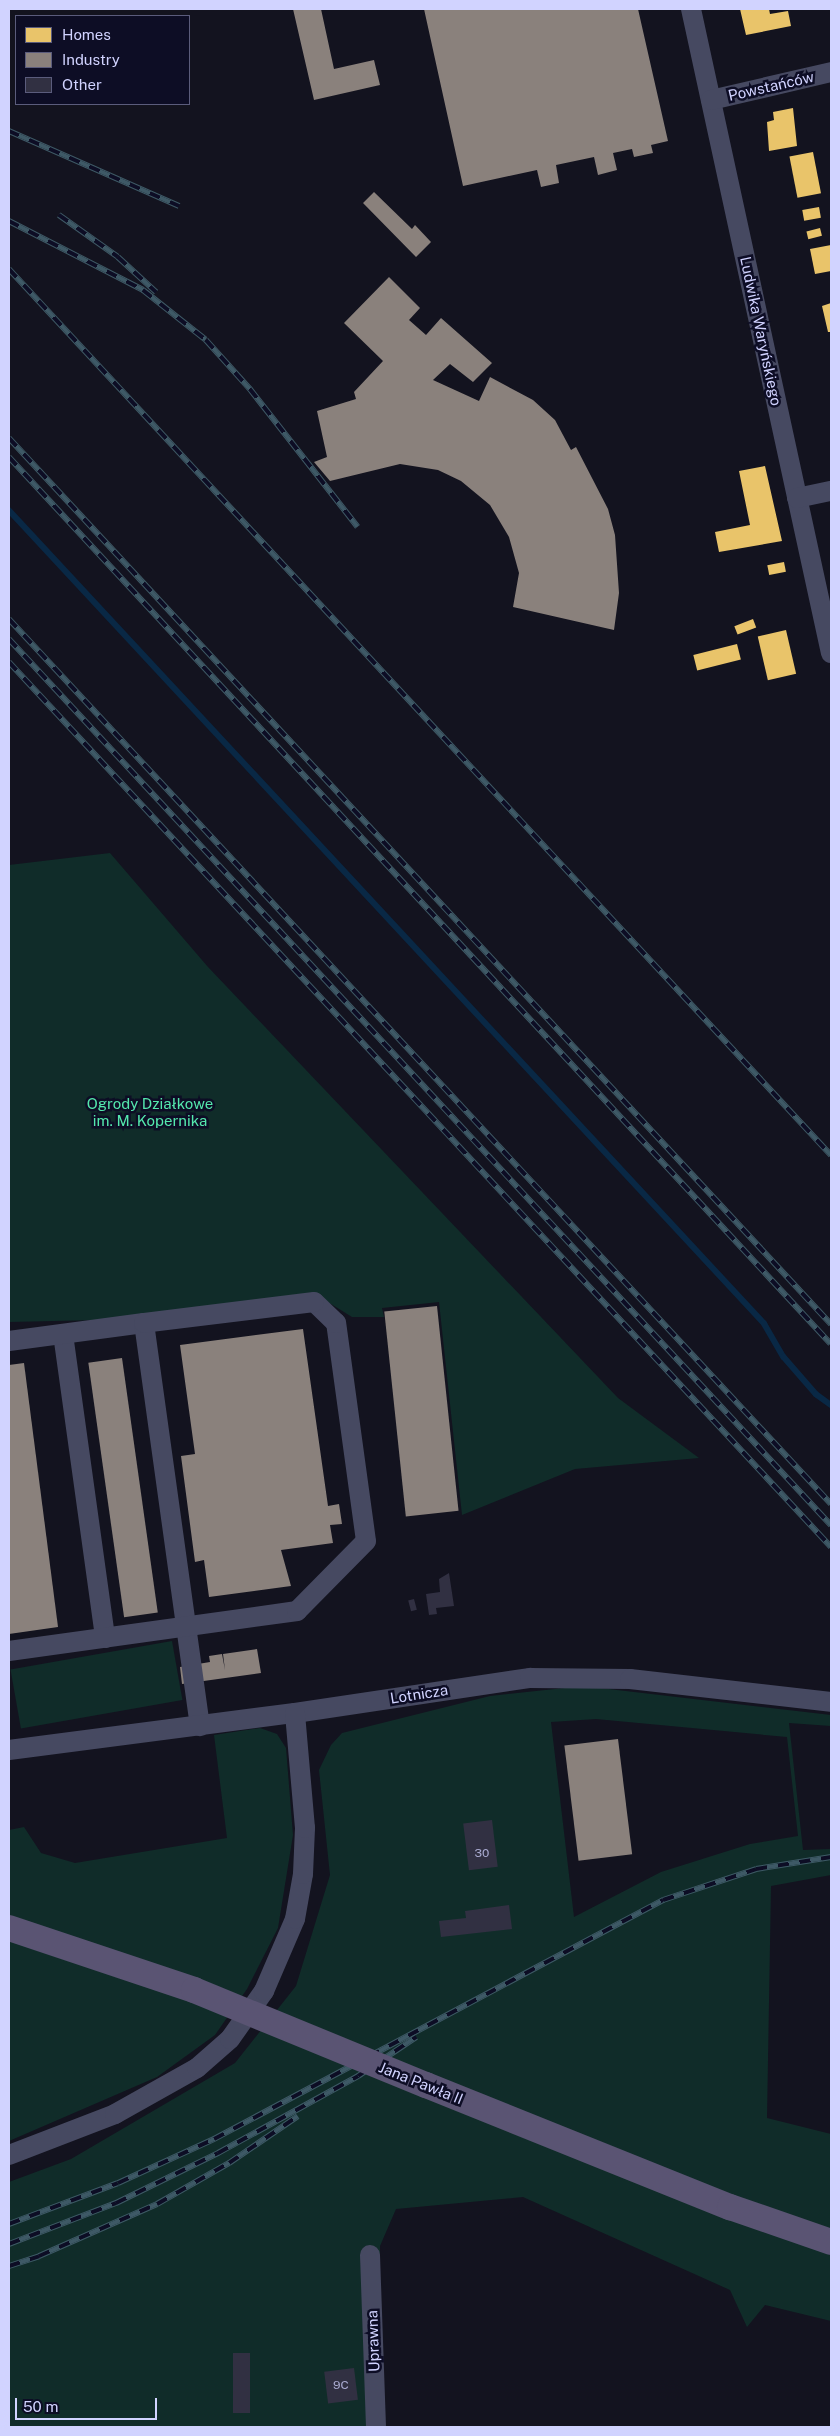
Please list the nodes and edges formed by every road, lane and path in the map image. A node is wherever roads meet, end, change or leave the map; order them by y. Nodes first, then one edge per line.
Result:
1 (691, 9) edge
2 (831, 72) edge
3 (711, 100) junction
4 (831, 492) edge
5 (797, 498) junction
6 (831, 653) edge
7 (144, 1323) junction
8 (63, 1334) junction
9 (9, 1341) edge
10 (186, 1627) junction
11 (105, 1638) junction
12 (9, 1651) edge
13 (831, 1702) edge
14 (295, 1713) junction
15 (200, 1726) junction
16 (9, 1750) edge
17 (9, 1928) edge
18 (9, 2155) edge
19 (831, 2242) edge
20 (370, 2255) dead end
21 (376, 2427) edge

1 - 3 street, Ludwika Waryńskiego
2 - 3 street, Powstańców
3 - 5 street, Ludwika Waryńskiego
4 - 5 street
5 - 6 street, Ludwika Waryńskiego
7 - 8 street
7 - 10 street
7 - 10 street
8 - 9 street
8 - 11 street
10 - 11 street
10 - 15 street
11 - 12 street
13 - 14 street, Lotnicza
14 - 15 street, Lotnicza
14 - 18 street
15 - 16 street, Lotnicza
17 - 19 main road, Jana Pawła II, bridge
20 - 21 street, Uprawna

